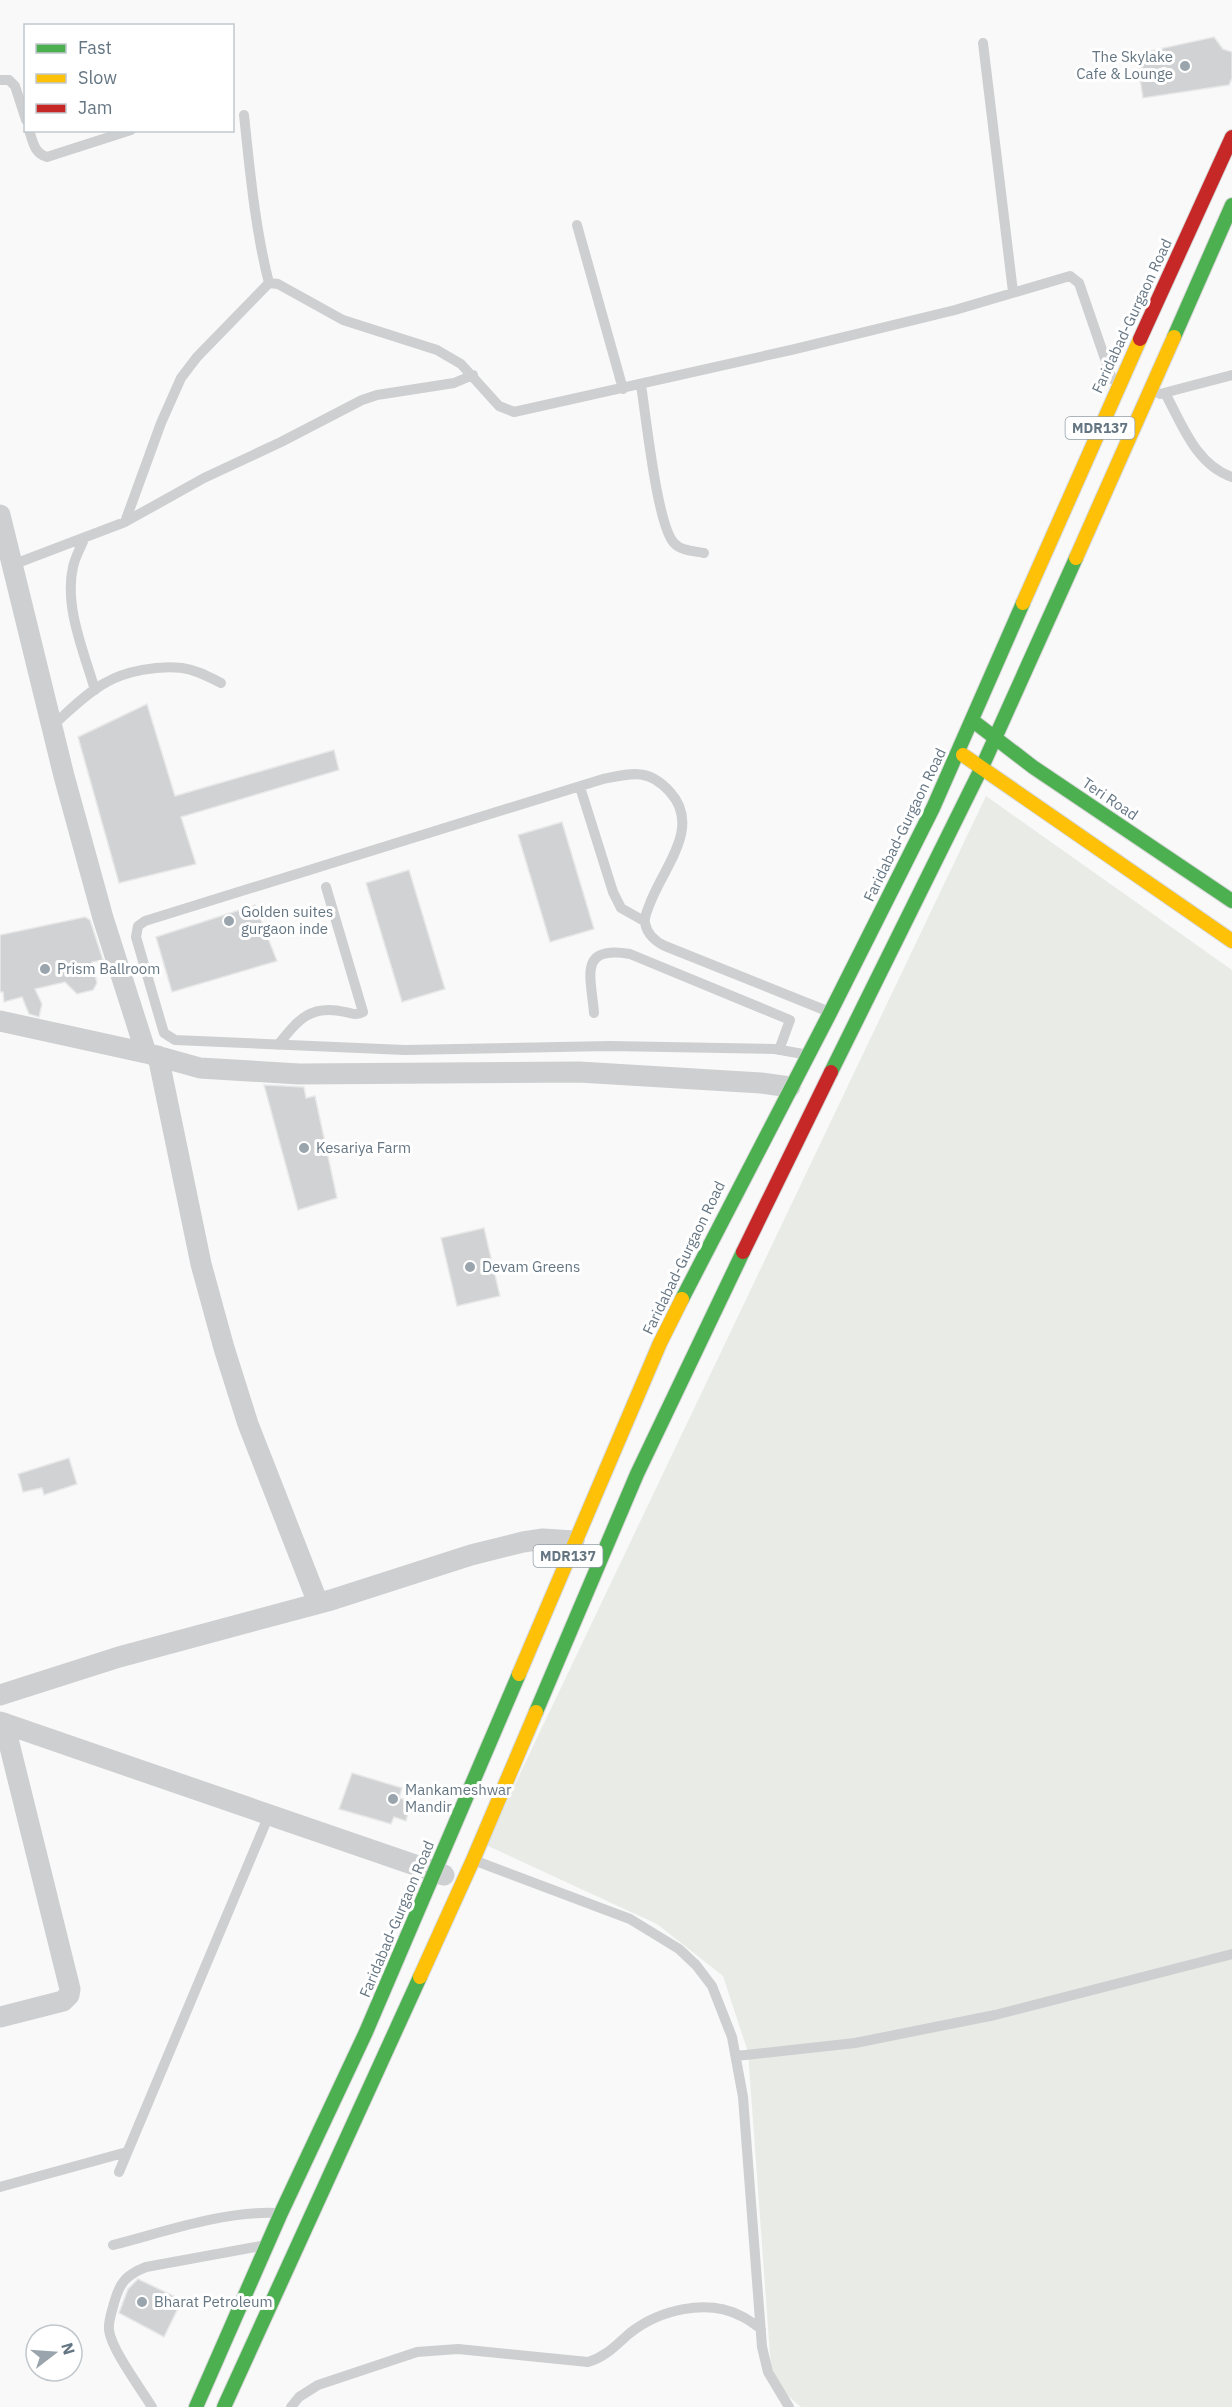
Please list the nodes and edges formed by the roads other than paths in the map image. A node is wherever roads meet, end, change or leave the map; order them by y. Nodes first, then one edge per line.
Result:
1 (982, 43) dead end
2 (0, 80) edge
3 (24, 114) edge
4 (244, 115) dead end
5 (30, 132) edge
6 (125, 132) edge
7 (1232, 137) edge
8 (1232, 205) edge
9 (577, 225) dead end
10 (269, 283) junction
11 (1013, 292) junction
12 (473, 375) junction
13 (1232, 375) edge
14 (641, 385) junction
15 (623, 389) junction
16 (1116, 391) junction
17 (1165, 393) junction
18 (1148, 398) junction
19 (1232, 477) edge
20 (0, 515) edge
21 (125, 522) junction
22 (85, 537) junction
23 (704, 553) dead end
24 (12, 565) junction
25 (221, 683) dead end
26 (95, 690) junction
27 (972, 720) junction
28 (51, 727) junction
29 (994, 738) junction
30 (958, 752) junction
31 (982, 767) junction
32 (580, 787) junction
33 (326, 887) dead end
34 (1232, 901) edge
35 (644, 921) junction
36 (1232, 940) edge
37 (594, 1012) dead end
38 (830, 1012) junction
39 (0, 1021) edge
40 (278, 1045) junction
41 (779, 1050) junction
42 (152, 1055) junction
43 (806, 1055) junction
44 (790, 1087) junction
45 (574, 1541) junction
46 (318, 1603) junction
47 (0, 1695) edge
48 (2, 1722) edge
49 (269, 1815) junction
50 (473, 1860) junction
51 (434, 1872) junction
52 (462, 1881) junction
53 (1232, 1954) edge
54 (0, 2017) edge
55 (736, 2056) junction
56 (127, 2152) junction
57 (119, 2172) dead end
58 (0, 2187) edge
59 (281, 2213) junction
60 (113, 2245) dead end
61 (267, 2245) junction
62 (760, 2329) junction
63 (152, 2407) edge
64 (195, 2407) edge
65 (224, 2407) edge
66 (291, 2407) edge
67 (789, 2407) edge

1 - 11 lane
2 - 3 lane
4 - 10 lane
5 - 6 lane
7 - 16 main road, Faridabad-Gurgaon Road / MDR137
8 - 18 main road, MDR137
9 - 15 lane
10 - 12 lane
10 - 21 lane
11 - 14 lane
11 - 16 lane
12 - 15 lane
12 - 21 lane
13 - 17 lane
14 - 15 lane
14 - 23 lane
16 - 27 main road, Faridabad-Gurgaon Road / MDR137
17 - 18 lane
17 - 19 lane
18 - 29 main road, MDR137
20 - 24 street
21 - 22 lane
22 - 24 lane
22 - 26 lane
24 - 28 street
25 - 26 lane
26 - 28 lane
27 - 29 main road, Teri Road
27 - 30 main road, Faridabad-Gurgaon Road / MDR137
28 - 42 street
29 - 31 main road, MDR137
29 - 34 main road, Teri Road
30 - 31 main road
30 - 38 main road, Faridabad-Gurgaon Road / MDR137
31 - 36 main road
31 - 50 main road, MDR137
32 - 35 lane
32 - 35 lane
32 - 40 lane
33 - 40 lane
35 - 38 lane
37 - 41 lane
38 - 43 main road, Faridabad-Gurgaon Road / MDR137
39 - 42 street
40 - 41 lane
41 - 43 lane
42 - 44 street
42 - 46 street
43 - 44 main road, Faridabad-Gurgaon Road / MDR137
44 - 45 main road, Faridabad-Gurgaon Road / MDR137
45 - 46 street
45 - 51 main road, Faridabad-Gurgaon Road / MDR137
46 - 47 street
48 - 49 street
48 - 54 street
49 - 51 street
49 - 56 lane
50 - 52 main road, MDR137
50 - 55 lane
51 - 52 street
51 - 59 main road, Faridabad-Gurgaon Road / MDR137
52 - 65 main road, MDR137
53 - 55 lane
55 - 62 lane
56 - 57 lane
56 - 58 lane
59 - 60 lane
59 - 61 main road, Faridabad-Gurgaon Road / MDR137
61 - 63 lane
61 - 64 main road, Faridabad-Gurgaon Road / MDR137
62 - 66 lane
62 - 67 lane

